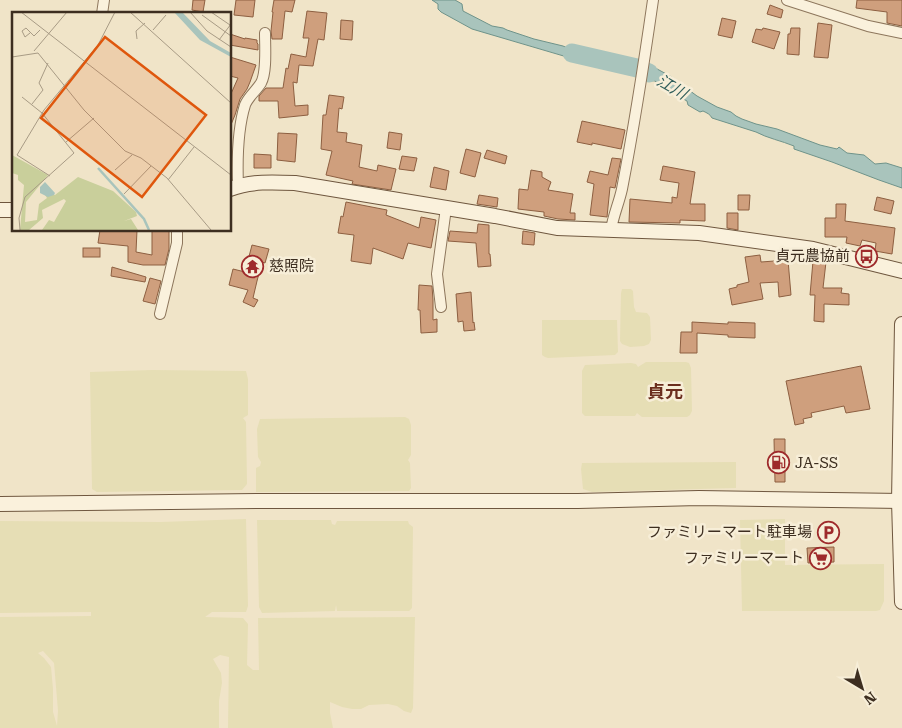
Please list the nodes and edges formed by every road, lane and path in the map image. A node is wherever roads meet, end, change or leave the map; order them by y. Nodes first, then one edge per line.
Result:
1 (653, 0) edge
2 (787, 0) edge
3 (902, 32) edge
4 (265, 33) dead end
5 (234, 188) edge
6 (446, 208) junction
7 (611, 230) junction
8 (177, 231) edge
9 (902, 271) edge
10 (441, 307) dead end
11 (160, 314) dead end
12 (902, 324) edge
13 (901, 501) edge
14 (0, 504) edge
15 (902, 602) edge

1 - 7 street
2 - 3 street
4 - 5 street
5 - 6 street
6 - 7 street
6 - 10 street
7 - 9 street
8 - 11 street
12 - 13 street
13 - 14 street
13 - 15 street

